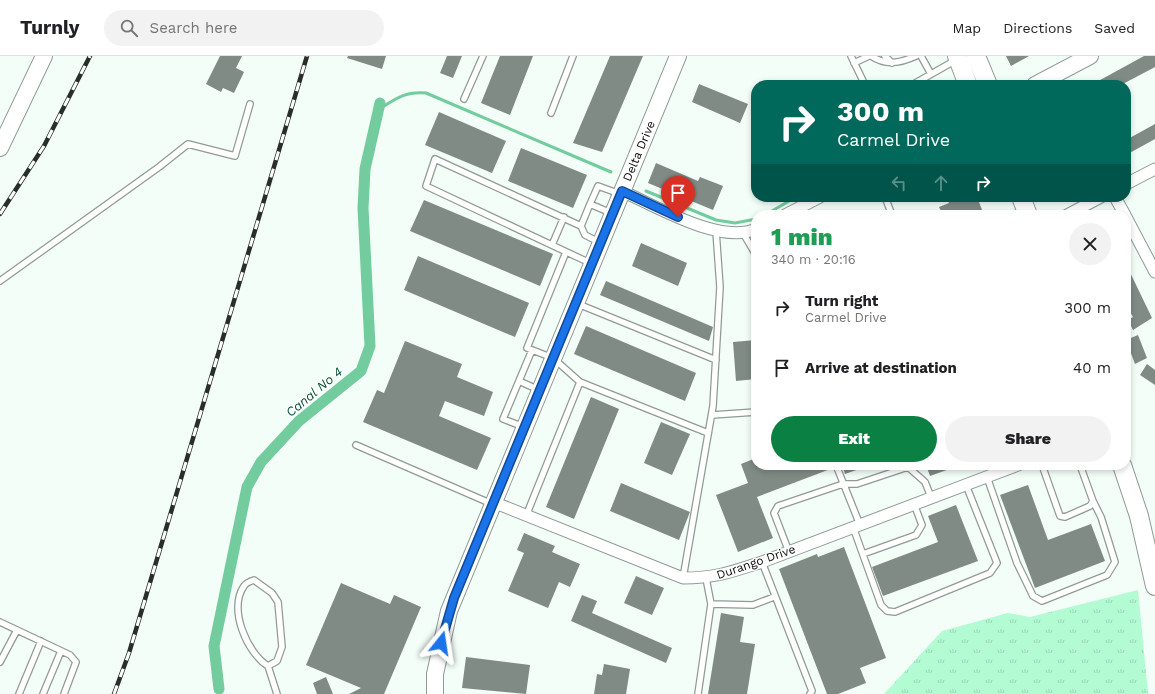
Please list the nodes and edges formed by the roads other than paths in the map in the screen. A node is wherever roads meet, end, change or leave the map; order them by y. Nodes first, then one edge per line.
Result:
1 (44, 56) edge
2 (483, 56) edge
3 (574, 56) edge
4 (678, 56) edge
5 (851, 56) edge
6 (870, 56) edge
7 (885, 56) edge
8 (914, 56) edge
9 (921, 56) edge
10 (976, 56) edge
11 (1090, 56) edge
12 (958, 57) edge
13 (900, 59) edge
14 (854, 63) junction
15 (892, 63) junction
16 (931, 74) junction
17 (862, 80) edge
18 (921, 80) edge
19 (966, 80) edge
20 (986, 80) edge
21 (1044, 80) edge
22 (464, 99) dead end
23 (250, 104) dead end
24 (551, 113) dead end
25 (0, 148) edge
26 (1155, 169) edge
27 (1131, 181) edge
28 (621, 193) junction
29 (810, 202) edge
30 (1091, 202) edge
31 (590, 204) junction
32 (795, 210) edge
33 (1076, 210) edge
34 (613, 214) junction
35 (564, 217) junction
36 (581, 226) junction
37 (1131, 227) edge
38 (716, 231) junction
39 (751, 231) edge
40 (743, 233) junction
41 (601, 243) junction
42 (552, 245) junction
43 (751, 247) edge
44 (566, 252) junction
45 (592, 264) junction
46 (1155, 272) edge
47 (0, 281) edge
48 (576, 303) junction
49 (532, 350) junction
50 (553, 358) junction
51 (716, 360) junction
52 (519, 381) junction
53 (580, 382) junction
54 (539, 390) junction
55 (751, 412) edge
56 (712, 415) junction
57 (524, 427) junction
58 (708, 433) junction
59 (356, 446) dead end
60 (838, 470) edge
61 (902, 470) edge
62 (910, 470) edge
63 (997, 470) edge
64 (1044, 470) edge
65 (1082, 470) edge
66 (1124, 470) edge
67 (987, 477) junction
68 (843, 484) junction
69 (966, 485) junction
70 (931, 497) junction
71 (1093, 501) junction
72 (493, 503) junction
73 (914, 504) junction
74 (526, 516) junction
75 (856, 526) junction
76 (789, 552) junction
77 (863, 554) junction
78 (762, 562) junction
79 (683, 578) junction
80 (706, 578) junction
81 (1155, 586) edge
82 (774, 597) junction
83 (711, 604) junction
84 (0, 622) edge
85 (17, 630) junction
86 (40, 641) junction
87 (61, 651) junction
88 (0, 662) edge
89 (268, 666) junction
90 (811, 693) edge
91 (19, 694) edge
92 (43, 694) edge
93 (64, 694) edge
94 (277, 694) edge
95 (435, 694) edge
96 (698, 694) edge

1 - 25 main road
2 - 22 lane
3 - 24 lane
4 - 28 main road, Delta Drive
5 - 14 lane
6 - 14 lane
6 - 15 lane
7 - 15 lane
8 - 13 lane
9 - 16 lane
10 - 20 main road
11 - 21 main road
12 - 16 lane
12 - 19 main road
13 - 15 lane
14 - 17 lane
16 - 18 lane
23 - 47 lane
26 - 27 street
28 - 31 lane
28 - 34 main road, Delta Drive
28 - 38 street
29 - 32 street
30 - 33 street
31 - 34 lane
31 - 36 lane
34 - 41 main road, Delta Drive
35 - 36 lane
35 - 42 lane
35 - 42 lane
36 - 41 lane
37 - 46 street
38 - 40 street
38 - 51 lane
39 - 40 street
40 - 43 lane
41 - 45 main road, Delta Drive
42 - 44 lane
44 - 45 lane
44 - 49 lane
45 - 48 main road, Delta Drive
48 - 50 main road, Delta Drive
48 - 51 lane
49 - 50 lane
49 - 52 lane
50 - 53 lane
50 - 54 main road, Delta Drive
51 - 56 lane
52 - 54 lane
52 - 57 lane
53 - 58 lane
53 - 74 lane
54 - 57 main road, Delta Drive
55 - 56 lane
56 - 58 lane
57 - 72 main road, Delta Drive
58 - 79 lane
59 - 72 lane
60 - 68 lane
61 - 68 lane
62 - 70 lane
63 - 67 street, Durango Drive
64 - 71 lane
65 - 71 lane
66 - 81 main road
67 - 69 street, Durango Drive
67 - 71 lane
68 - 75 lane
68 - 76 lane
69 - 70 street, Durango Drive
69 - 77 lane
70 - 73 street, Durango Drive
72 - 74 street, Durango Drive
72 - 95 main road, Delta Drive
73 - 75 street, Durango Drive
73 - 77 lane
74 - 79 street, Durango Drive
75 - 76 street, Durango Drive
75 - 77 lane
76 - 78 street, Durango Drive
78 - 80 street, Durango Drive
78 - 82 lane
79 - 80 street, Durango Drive
80 - 83 lane
82 - 83 lane
82 - 90 lane
83 - 96 lane
84 - 85 lane
85 - 86 lane
85 - 88 lane
86 - 87 lane
86 - 91 lane
87 - 92 lane
87 - 93 lane
89 - 89 lane
89 - 94 lane

